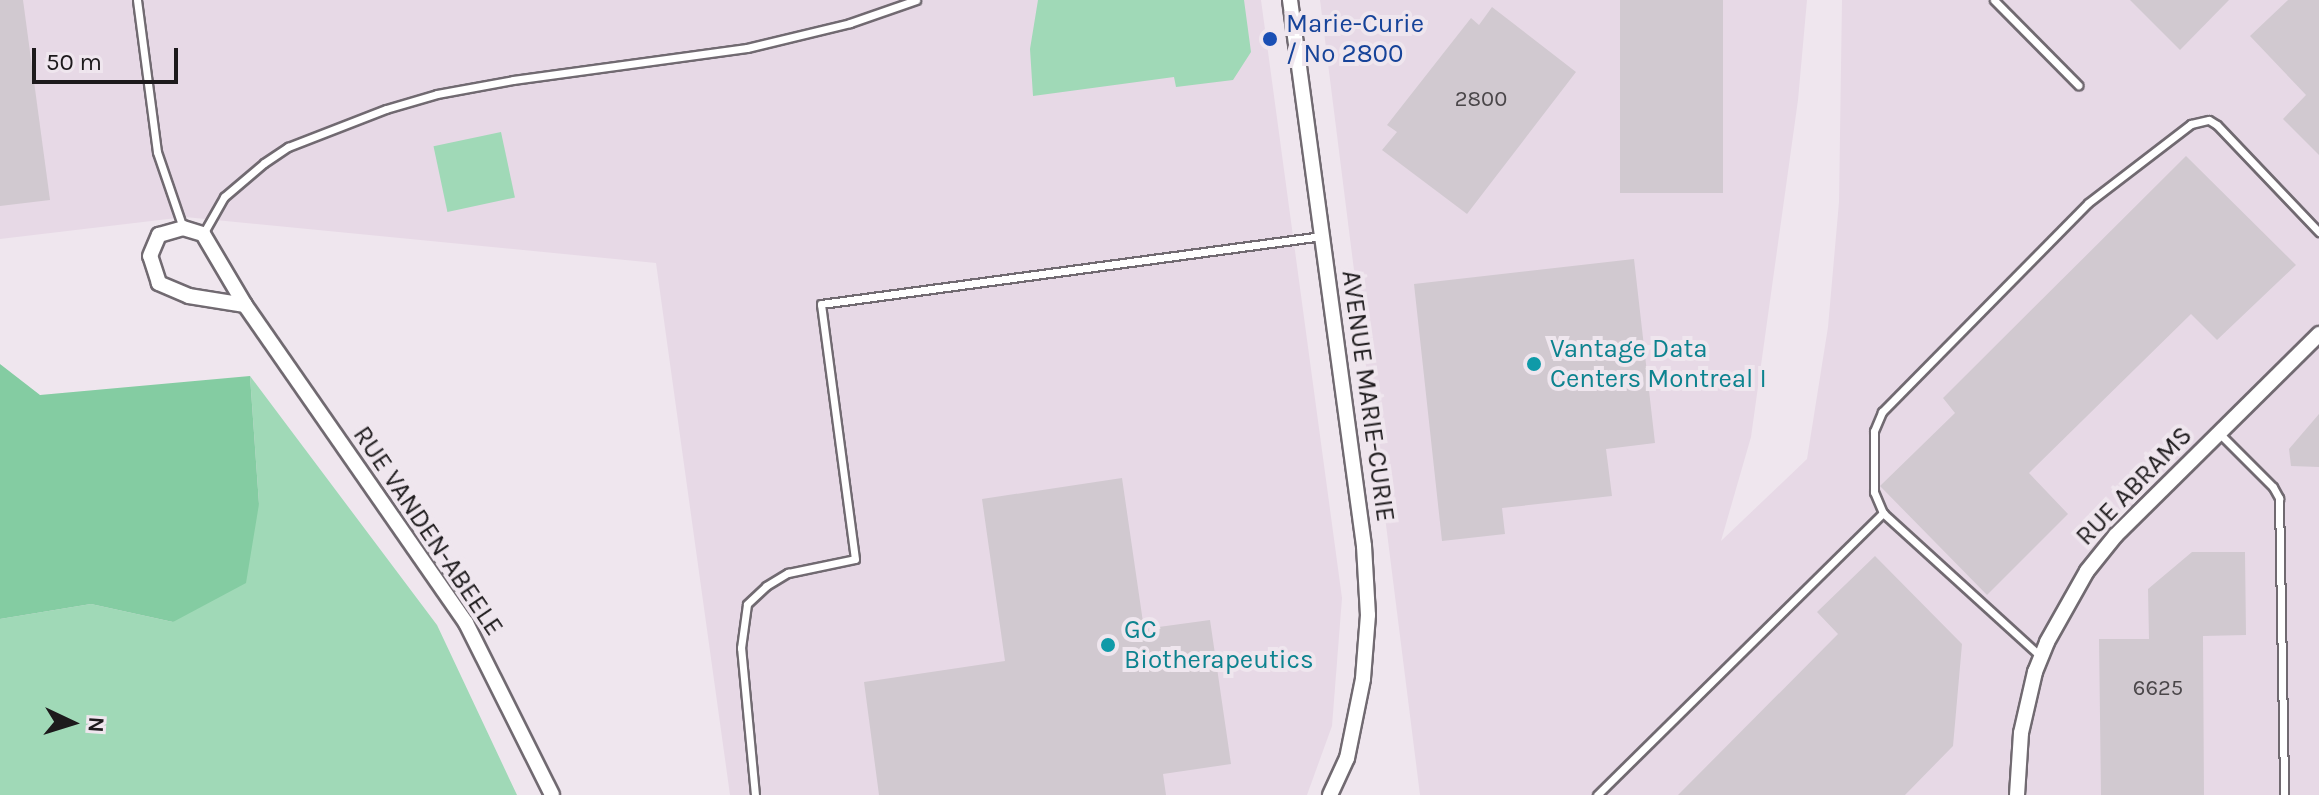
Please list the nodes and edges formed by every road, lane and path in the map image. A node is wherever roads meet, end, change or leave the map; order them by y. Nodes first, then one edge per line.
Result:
1 (137, 0) edge
2 (916, 0) edge
3 (1290, 0) edge
4 (1994, 0) edge
5 (2078, 85) dead end
6 (183, 228) junction
7 (2319, 232) edge
8 (203, 234) junction
9 (1322, 236) junction
10 (245, 305) junction
11 (2319, 334) edge
12 (2219, 433) junction
13 (1883, 513) junction
14 (2041, 657) junction
15 (552, 795) edge
16 (755, 795) edge
17 (1330, 795) edge
18 (1597, 795) edge
19 (2017, 795) edge
20 (2284, 795) edge

1 - 6 lane
2 - 8 lane
3 - 9 street, AVENUE MARIE-CURIE
4 - 5 lane
6 - 8 street
6 - 10 street
7 - 13 lane
8 - 10 street, RUE VANDEN-ABEELE
9 - 16 lane
9 - 17 street, AVENUE MARIE-CURIE
10 - 15 street, RUE VANDEN-ABEELE
11 - 12 street, RUE ABRAMS
12 - 14 street, RUE ABRAMS
12 - 20 lane
13 - 14 lane
13 - 18 lane
14 - 19 street, RUE ABRAMS

